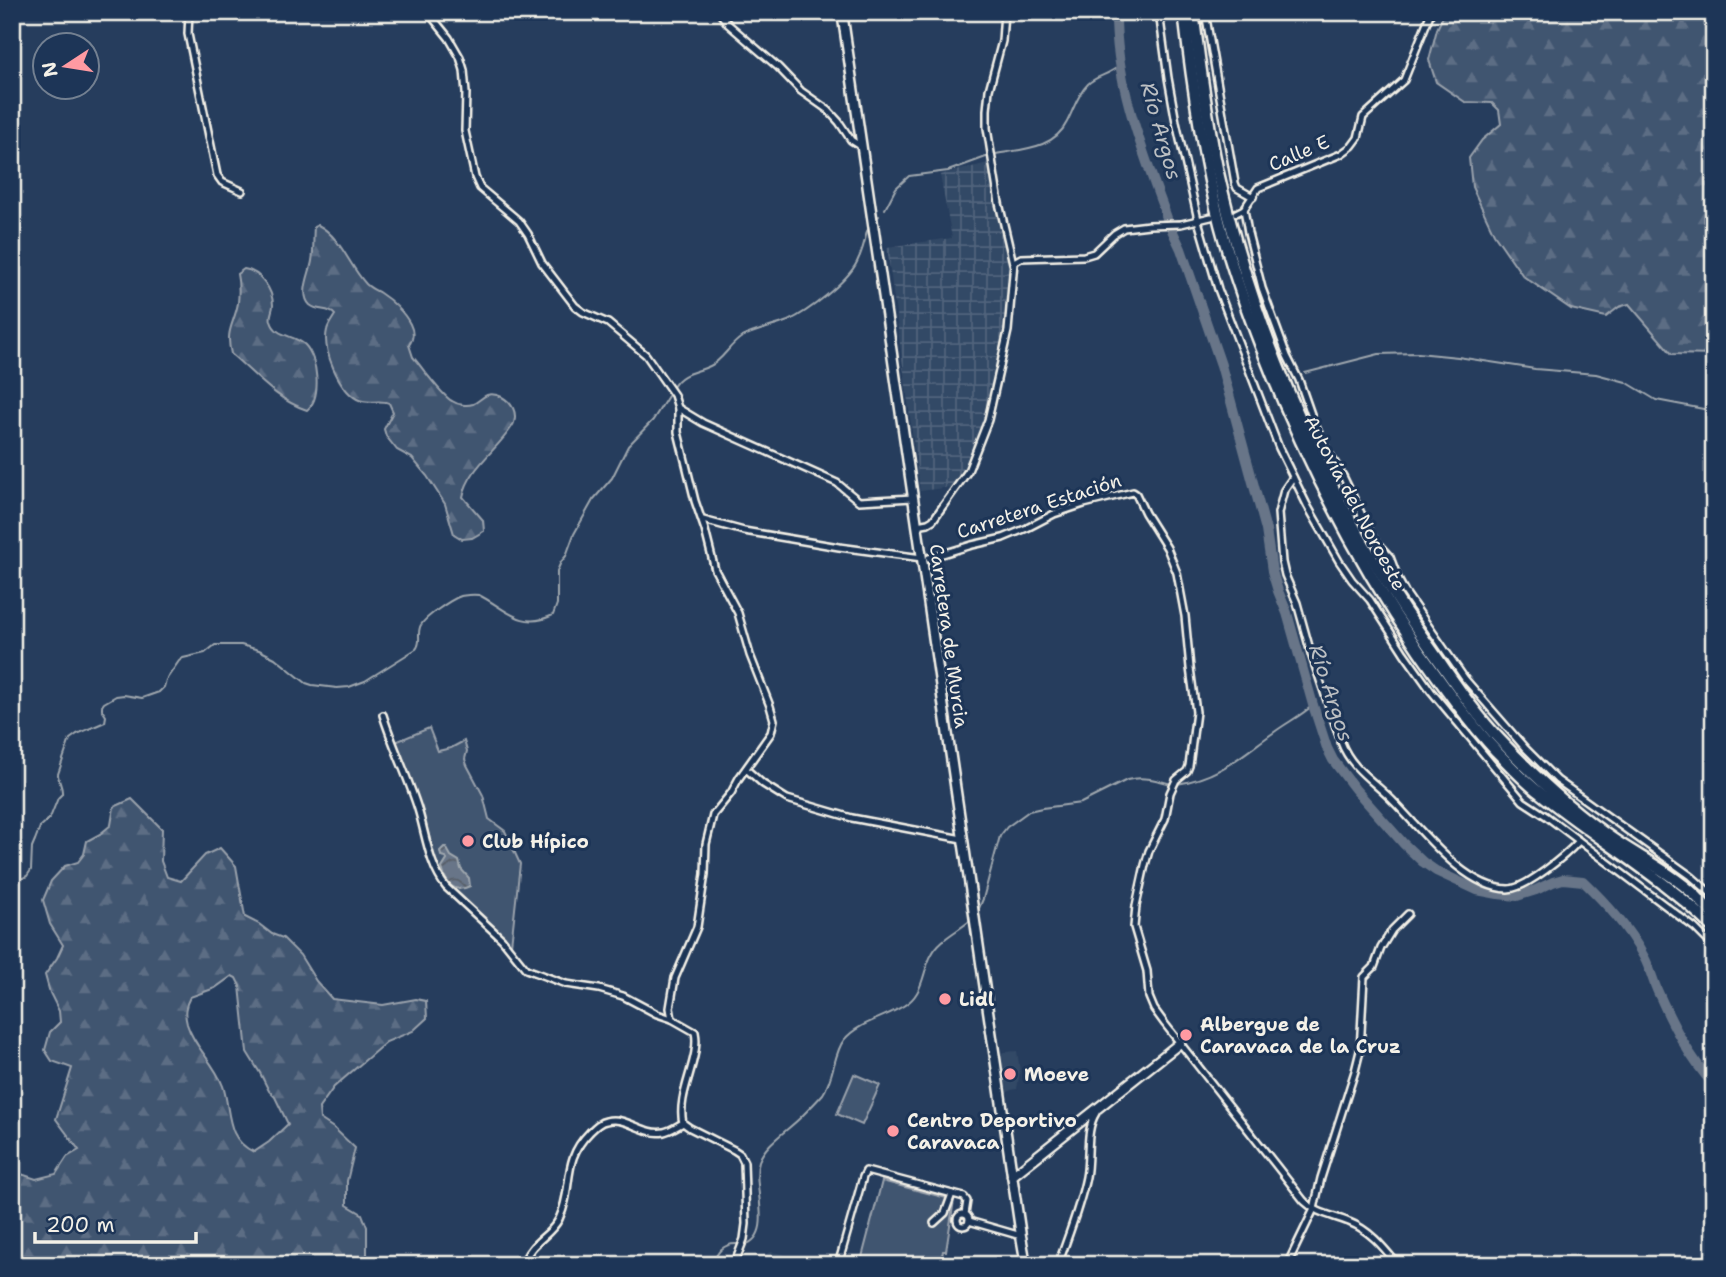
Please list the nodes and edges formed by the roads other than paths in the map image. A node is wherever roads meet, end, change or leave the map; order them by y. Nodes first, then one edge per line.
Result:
1 (189, 12) edge
2 (428, 12) edge
3 (719, 12) edge
4 (842, 12) edge
5 (1004, 12) edge
6 (1160, 12) edge
7 (1184, 12) edge
8 (1194, 12) edge
9 (1205, 12) edge
10 (1431, 12) edge
11 (862, 146) junction
12 (242, 191) dead end
13 (1253, 197) junction
14 (1244, 209) junction
15 (1236, 213) dead end
16 (1211, 218) dead end
17 (1198, 220) junction
18 (1013, 263) junction
19 (678, 408) junction
20 (1293, 477) junction
21 (914, 498) junction
22 (703, 520) junction
23 (917, 525) junction
24 (926, 558) junction
25 (383, 715) dead end
26 (746, 769) junction
27 (962, 839) junction
28 (1579, 841) junction
29 (1714, 896) edge
30 (1408, 914) dead end
31 (1714, 914) edge
32 (1714, 928) edge
33 (1714, 947) edge
34 (672, 1018) junction
35 (1180, 1043) junction
36 (1101, 1105) junction
37 (683, 1123) junction
38 (1071, 1129) junction
39 (1090, 1140) junction
40 (1012, 1176) junction
41 (952, 1194) junction
42 (1314, 1209) junction
43 (965, 1214) junction
44 (969, 1222) junction
45 (934, 1223) dead end
46 (1021, 1236) junction
47 (523, 1265) edge
48 (734, 1265) edge
49 (838, 1265) edge
50 (1026, 1265) edge
51 (1058, 1265) edge
52 (1287, 1265) edge
53 (1398, 1265) edge

1 - 12 street
2 - 19 street
3 - 11 street
4 - 11 main road, Carretera de Murcia
5 - 18 street
6 - 17 street
7 - 32 highway, Autovía del Noroeste
8 - 31 highway, Autovía del Noroeste
9 - 13 street
10 - 13 street, Calle E
11 - 21 main road, Carretera de Murcia
13 - 14 street, Calle E
14 - 15 street, Calle E
14 - 29 street
16 - 17 street
17 - 18 street
17 - 20 street
18 - 23 street
19 - 21 street
19 - 22 street
20 - 28 street
20 - 28 street
21 - 23 main road, Carretera de Murcia
22 - 24 street
22 - 26 street
23 - 24 main road, Carretera de Murcia
24 - 27 main road, Carretera de Murcia
24 - 35 street, Carretera Estación
25 - 34 street
26 - 27 street
26 - 34 street
27 - 40 main road, Carretera de Murcia
28 - 33 street
30 - 42 street
34 - 37 street
35 - 36 main road
35 - 42 street, Carretera Estación
36 - 38 main road
36 - 39 street
37 - 47 street
37 - 48 street
38 - 39 street
38 - 40 main road
39 - 51 street
40 - 46 main road, Carretera de Murcia
41 - 43 street
41 - 45 street
41 - 49 street
42 - 52 street
42 - 53 street, Carretera Estación
43 - 44 street
43 - 44 street
44 - 46 street
46 - 50 main road, Carretera de Murcia

